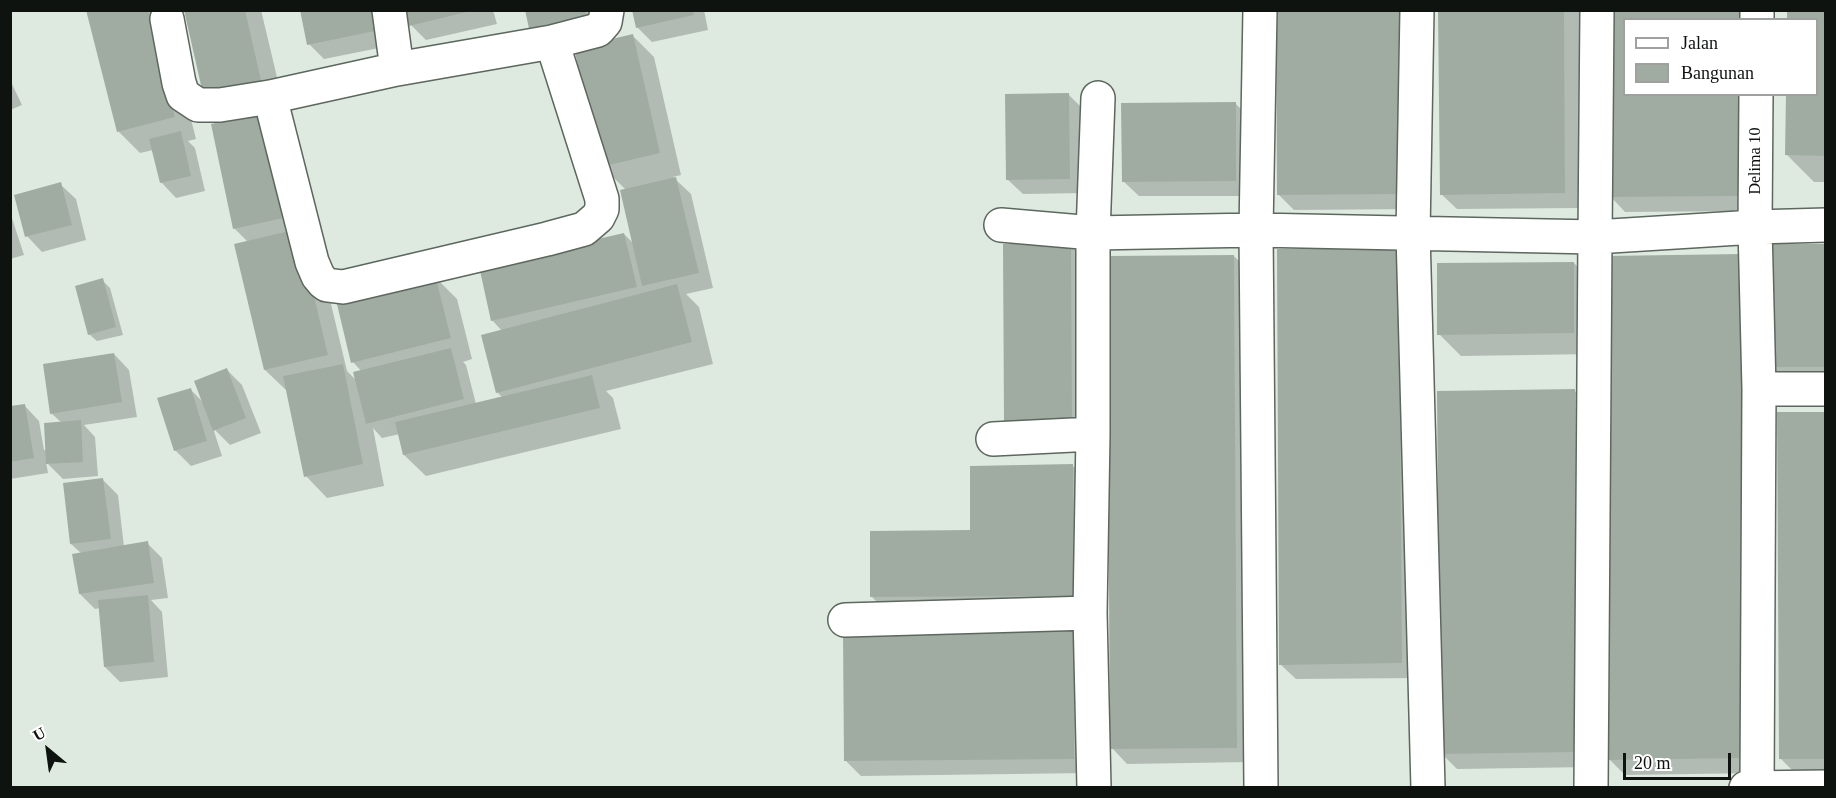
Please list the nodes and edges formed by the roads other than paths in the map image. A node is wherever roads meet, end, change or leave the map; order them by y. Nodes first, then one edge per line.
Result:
1 (389, 10) edge
2 (607, 10) edge
3 (1260, 10) edge
4 (1418, 10) edge
5 (1597, 10) edge
6 (167, 19) dead end
7 (552, 42) junction
8 (398, 69) junction
9 (1756, 96) edge
10 (270, 97) junction
11 (1098, 98) dead end
12 (1000, 225) dead end
13 (1826, 225) edge
14 (1755, 227) junction
15 (1256, 230) junction
16 (1413, 232) junction
17 (1093, 233) junction
18 (1595, 237) junction
19 (1759, 389) junction
20 (1826, 389) edge
21 (1093, 434) junction
22 (993, 439) dead end
23 (1090, 612) junction
24 (845, 620) dead end
25 (1757, 787) edge
26 (1826, 787) edge
27 (1094, 788) edge
28 (1261, 788) edge
29 (1428, 788) edge
30 (1591, 788) edge
31 (1746, 788) edge

1 - 8 street
2 - 7 street
3 - 15 street
4 - 16 street
5 - 18 street
6 - 10 street
7 - 8 street
7 - 10 street
8 - 10 street
9 - 14 street, Delima 10
11 - 17 street
12 - 17 street
13 - 14 street
14 - 18 street
14 - 19 street, Delima 10
15 - 16 street
15 - 17 street
15 - 28 street
16 - 18 street
16 - 29 street
17 - 21 street
18 - 30 street
19 - 20 street
19 - 25 street, Delima 10
21 - 22 street
21 - 23 street
23 - 24 street
23 - 27 street
25 - 26 street
25 - 31 street

